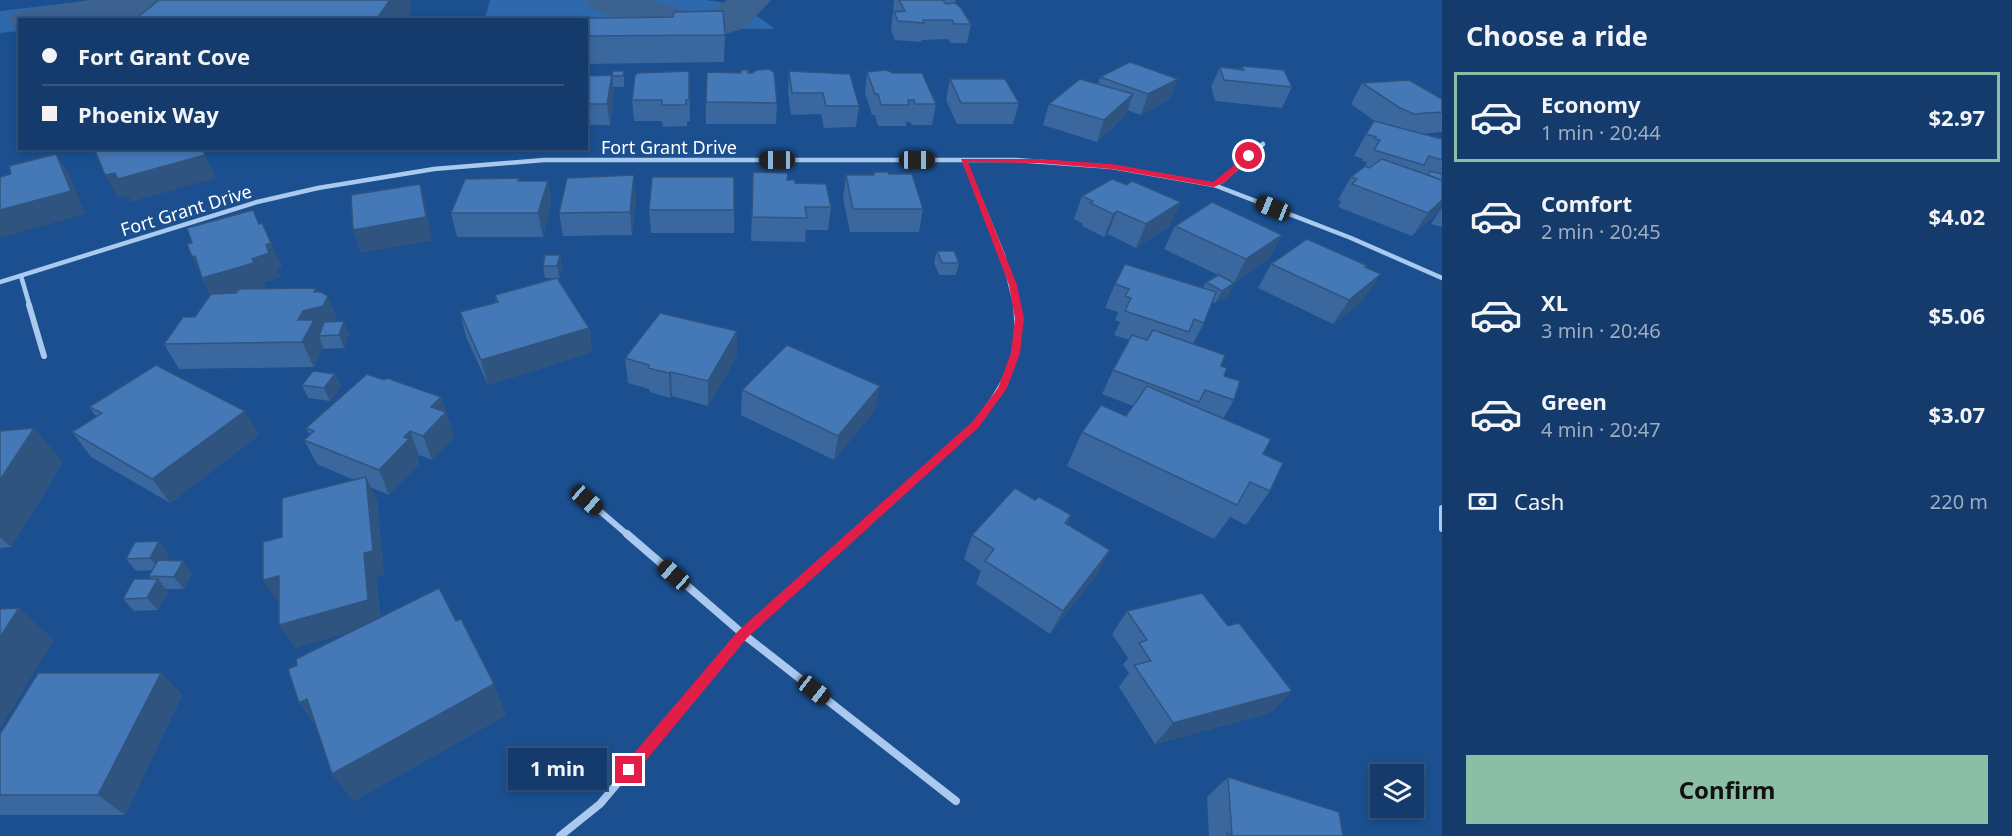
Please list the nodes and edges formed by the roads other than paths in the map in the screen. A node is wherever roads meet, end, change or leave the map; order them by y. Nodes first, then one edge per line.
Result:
1 (1263, 144) dead end
2 (964, 160) junction
3 (1214, 185) junction
4 (21, 276) junction
5 (1442, 278) edge
6 (0, 282) edge
7 (44, 356) dead end
8 (587, 500) dead end
9 (1442, 508) edge
10 (1442, 529) edge
11 (743, 634) junction
12 (956, 801) dead end
13 (560, 836) edge

1 - 3 street
2 - 3 street, Fort Grant Drive
2 - 4 street, Fort Grant Drive
2 - 11 street
3 - 5 street, Fort Grant Drive
4 - 6 street, Fort Grant Drive
4 - 7 street
8 - 11 street
9 - 10 street
11 - 12 street
11 - 13 street

